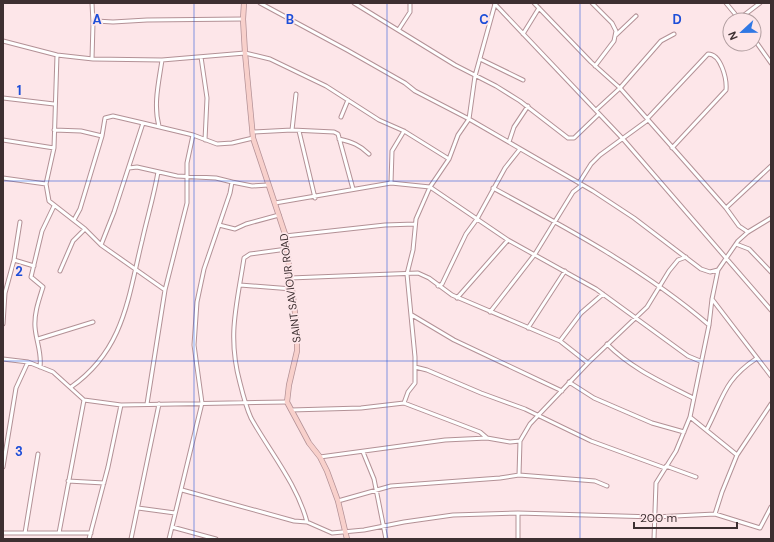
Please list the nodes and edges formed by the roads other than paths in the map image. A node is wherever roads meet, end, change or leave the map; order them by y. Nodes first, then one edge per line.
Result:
1 (92, 3) edge
2 (244, 3) edge
3 (260, 3) edge
4 (354, 3) edge
5 (410, 3) edge
6 (534, 3) edge
7 (592, 3) edge
8 (726, 3) edge
9 (760, 3) edge
10 (495, 4) edge
11 (539, 8) junction
12 (733, 12) edge
13 (749, 12) edge
14 (636, 16) dead end
15 (243, 20) junction
16 (93, 23) junction
17 (399, 29) junction
18 (523, 34) junction
19 (616, 34) junction
20 (674, 34) dead end
21 (3, 41) edge
22 (762, 50) edge
23 (245, 53) junction
24 (57, 55) junction
25 (201, 57) junction
26 (92, 59) junction
27 (480, 59) junction
28 (162, 60) junction
29 (770, 60) edge
30 (595, 66) junction
31 (475, 76) junction
32 (523, 80) dead end
33 (620, 88) junction
34 (296, 94) dead end
35 (3, 98) edge
36 (348, 100) junction
37 (54, 104) junction
38 (528, 106) junction
39 (596, 110) junction
40 (599, 114) junction
41 (341, 117) dead end
42 (469, 119) junction
43 (648, 120) junction
44 (143, 123) junction
45 (159, 126) junction
46 (54, 130) junction
47 (292, 130) junction
48 (299, 131) junction
49 (404, 131) junction
50 (252, 132) junction
51 (193, 135) junction
52 (102, 136) junction
53 (253, 138) junction
54 (340, 139) junction
55 (623, 139) junction
56 (3, 140) edge
57 (205, 140) junction
58 (509, 142) junction
59 (54, 148) junction
60 (672, 148) junction
61 (520, 149) junction
62 (369, 154) dead end
63 (449, 159) junction
64 (771, 166) edge
65 (129, 168) junction
66 (158, 172) junction
67 (3, 178) edge
68 (188, 178) junction
69 (232, 182) junction
70 (391, 183) junction
71 (46, 184) junction
72 (580, 184) junction
73 (268, 185) junction
74 (430, 187) junction
75 (493, 188) junction
76 (353, 189) junction
77 (314, 198) junction
78 (275, 203) junction
79 (54, 206) junction
80 (726, 208) junction
81 (279, 215) junction
82 (771, 218) edge
83 (477, 219) junction
84 (74, 220) junction
85 (554, 220) junction
86 (20, 222) dead end
87 (415, 224) junction
88 (219, 225) junction
89 (86, 229) junction
90 (748, 232) junction
91 (286, 236) junction
92 (508, 240) junction
93 (736, 244) junction
94 (101, 245) junction
95 (287, 249) junction
96 (534, 254) junction
97 (686, 257) junction
98 (727, 258) junction
99 (14, 260) junction
100 (34, 266) junction
101 (136, 268) junction
102 (718, 270) junction
103 (60, 271) dead end
104 (564, 271) junction
105 (710, 272) junction
106 (771, 272) edge
107 (407, 274) junction
108 (290, 278) junction
109 (716, 278) junction
110 (240, 285) junction
111 (438, 286) junction
112 (660, 287) junction
113 (292, 289) junction
114 (165, 290) junction
115 (603, 294) junction
116 (457, 298) junction
117 (712, 299) junction
118 (719, 306) junction
119 (711, 310) junction
120 (771, 310) edge
121 (490, 312) junction
122 (412, 315) junction
123 (636, 318) junction
124 (93, 322) dead end
125 (3, 324) edge
126 (709, 325) junction
127 (528, 328) junction
128 (38, 339) junction
129 (560, 341) junction
130 (607, 344) junction
131 (757, 358) junction
132 (3, 359) edge
133 (700, 361) junction
134 (28, 362) junction
135 (588, 363) junction
136 (40, 367) junction
137 (415, 367) junction
138 (771, 376) edge
139 (569, 382) junction
140 (71, 387) junction
141 (562, 391) junction
142 (693, 398) junction
143 (84, 400) junction
144 (245, 402) junction
145 (287, 402) junction
146 (202, 403) junction
147 (404, 403) junction
148 (147, 404) junction
149 (158, 404) junction
150 (771, 404) edge
151 (121, 405) junction
152 (291, 410) junction
153 (537, 416) junction
154 (690, 417) junction
155 (707, 429) junction
156 (684, 432) junction
157 (487, 438) junction
158 (520, 441) junction
159 (363, 452) junction
160 (38, 454) dead end
161 (737, 455) junction
162 (320, 457) junction
163 (3, 464) edge
164 (666, 467) junction
165 (519, 474) junction
166 (696, 477) dead end
167 (68, 481) junction
168 (104, 483) junction
169 (607, 486) dead end
170 (182, 490) junction
171 (376, 490) junction
172 (338, 501) junction
173 (771, 506) edge
174 (138, 508) junction
175 (175, 513) junction
176 (518, 514) junction
177 (715, 514) junction
178 (655, 517) junction
179 (307, 522) junction
180 (172, 527) junction
181 (382, 527) junction
182 (345, 532) junction
183 (60, 533) junction
184 (91, 533) junction
185 (3, 534) edge
186 (25, 534) junction
187 (207, 538) edge
188 (89, 539) edge
189 (131, 539) edge
190 (169, 539) edge
191 (216, 539) edge
192 (347, 539) edge
193 (386, 539) edge
194 (518, 539) edge
195 (654, 539) edge

1 - 16 street
2 - 15 street, SAINT SAVIOUR ROAD
3 - 42 street
4 - 17 street
5 - 17 street
6 - 11 street
7 - 19 street
8 - 12 street
9 - 13 street
10 - 18 street
10 - 27 street
11 - 18 street
11 - 30 street
14 - 19 street
15 - 16 street
15 - 23 street, SAINT SAVIOUR ROAD
16 - 26 street
17 - 31 street
18 - 39 street
19 - 30 street
20 - 33 street
21 - 24 street
22 - 29 street
23 - 25 street
23 - 36 street
23 - 50 street, SAINT SAVIOUR ROAD
24 - 26 street
24 - 37 street
25 - 28 street
25 - 57 street
26 - 28 street
27 - 31 street
27 - 32 street
28 - 45 street
30 - 33 street
31 - 38 street
31 - 42 street
33 - 39 street
33 - 43 street
34 - 47 street
35 - 37 street
36 - 41 street
36 - 49 street
37 - 46 street
38 - 40 street
38 - 58 street
39 - 40 street
40 - 55 street
42 - 58 street
42 - 63 street
43 - 55 street
43 - 60 street
43 - 60 street
44 - 45 street
44 - 52 street
44 - 65 street
45 - 51 street
46 - 52 street
46 - 59 street
47 - 48 street
47 - 50 street
48 - 54 street
48 - 77 street
49 - 63 street
49 - 70 street
50 - 53 street, SAINT SAVIOUR ROAD
51 - 57 street
51 - 68 street
52 - 84 street
53 - 57 street
53 - 73 street, SAINT SAVIOUR ROAD
54 - 62 street
54 - 76 street
55 - 72 street
55 - 98 street
56 - 59 street
58 - 61 street
59 - 71 street
60 - 80 street
61 - 72 street
61 - 75 street
63 - 74 street
64 - 80 street
65 - 66 street
65 - 94 street
66 - 68 street
66 - 101 street
67 - 71 street
68 - 69 street
68 - 114 street
69 - 73 street
69 - 88 street
70 - 74 street
70 - 76 street
71 - 79 street
72 - 85 street
72 - 97 street
73 - 78 street, SAINT SAVIOUR ROAD
74 - 83 street
74 - 87 street
75 - 83 street
75 - 85 street
76 - 77 street
77 - 78 street
78 - 81 street, SAINT SAVIOUR ROAD
79 - 84 street
79 - 100 street
80 - 90 street
81 - 88 street
81 - 91 street, SAINT SAVIOUR ROAD
82 - 90 street
83 - 92 street
83 - 111 street
84 - 89 street
85 - 96 street
85 - 112 street
86 - 99 street
87 - 91 street
87 - 107 street
88 - 146 street
89 - 94 street
89 - 103 street
90 - 93 street
91 - 95 street, SAINT SAVIOUR ROAD
92 - 96 street
92 - 116 street
93 - 98 street
93 - 106 street
94 - 101 street
95 - 108 street, SAINT SAVIOUR ROAD
95 - 110 street
96 - 104 street
96 - 121 street
97 - 105 street
97 - 112 street
98 - 102 street
98 - 120 street
99 - 100 street
99 - 125 street
100 - 128 street
101 - 114 street
101 - 140 street
102 - 105 street
102 - 109 street
104 - 115 street
104 - 127 street
105 - 109 street
107 - 108 street
107 - 111 street
107 - 122 street
108 - 113 street, SAINT SAVIOUR ROAD
109 - 117 street
110 - 113 street
110 - 144 street
111 - 116 street
112 - 123 street
112 - 126 street
113 - 145 street, SAINT SAVIOUR ROAD
114 - 148 street
115 - 123 street
115 - 129 street
116 - 121 street
117 - 118 street
117 - 119 street
118 - 119 street
118 - 131 street
119 - 126 street
121 - 127 street
122 - 137 street
122 - 141 street
123 - 130 street
123 - 133 street
124 - 128 street
126 - 133 street
127 - 129 street
128 - 136 street
129 - 135 street
130 - 135 street
130 - 142 street
131 - 138 street
131 - 155 street
132 - 134 street
133 - 142 street
134 - 136 street
134 - 163 street
135 - 139 street
136 - 140 street
137 - 147 street
137 - 153 street
139 - 141 street
139 - 156 street
140 - 143 street
141 - 153 street
142 - 154 street
143 - 151 street
143 - 167 street
144 - 145 street
144 - 146 street
144 - 179 street
145 - 152 street
146 - 149 street
146 - 170 street
147 - 152 street
147 - 157 street
148 - 149 street
148 - 151 street
149 - 174 street
150 - 161 street
151 - 168 street
152 - 162 street
153 - 158 street
153 - 164 street
154 - 155 street
154 - 156 street
155 - 161 street
156 - 164 street
157 - 158 street
157 - 159 street
158 - 165 street
159 - 162 street
159 - 171 street
160 - 186 street
161 - 177 street
162 - 172 street
164 - 166 street
164 - 178 street
165 - 169 street
165 - 171 street
167 - 168 street
167 - 183 street
168 - 184 street
170 - 175 street
170 - 179 street
171 - 172 street
171 - 181 street
172 - 182 street
173 - 177 street
174 - 175 street
174 - 189 street
175 - 180 street
176 - 178 street
176 - 181 street
176 - 194 street
177 - 178 street
178 - 195 street
179 - 182 street
180 - 187 street
180 - 190 street
181 - 182 street
181 - 193 street
182 - 192 street
183 - 184 street
183 - 186 street
184 - 188 street
185 - 186 street
187 - 191 street

